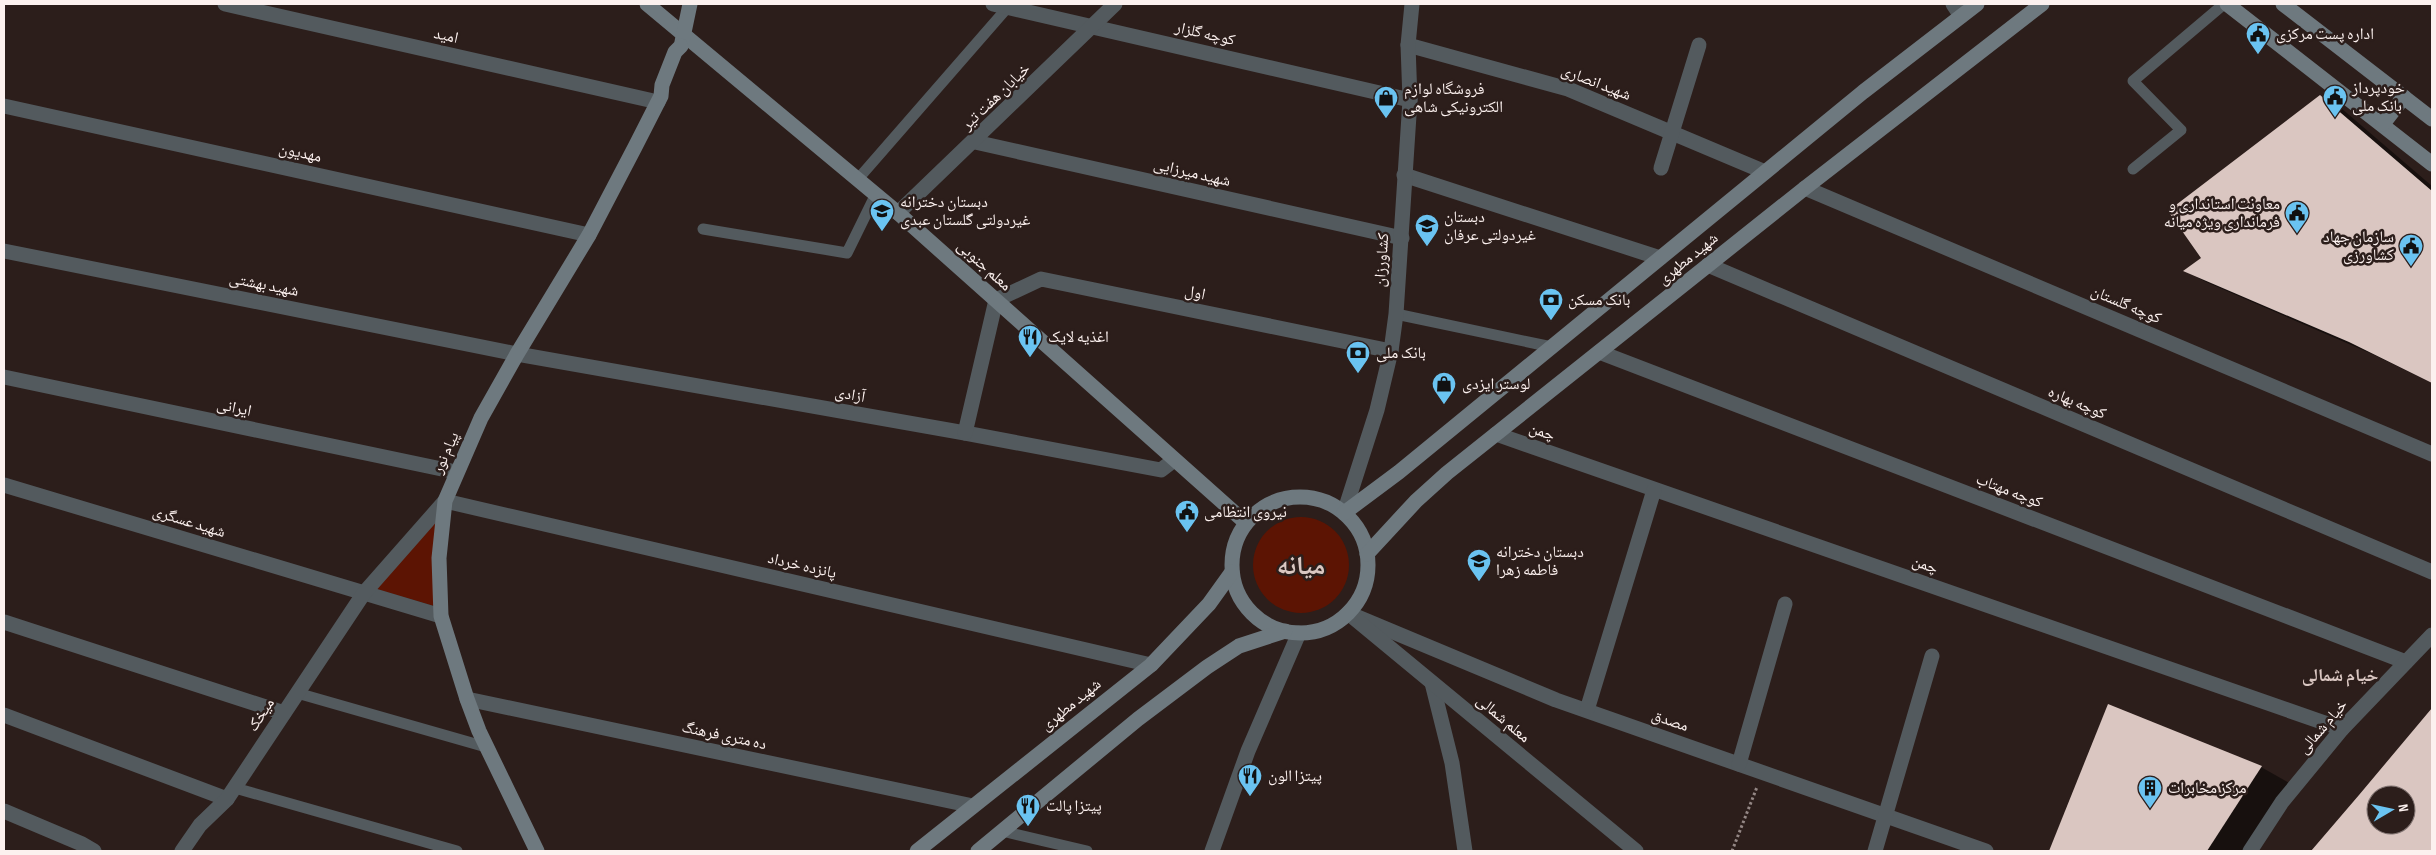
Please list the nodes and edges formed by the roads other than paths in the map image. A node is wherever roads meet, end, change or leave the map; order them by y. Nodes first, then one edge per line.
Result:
1 (226, 4) edge
2 (647, 4) edge
3 (993, 4) edge
4 (1116, 4) edge
5 (1412, 4) edge
6 (1977, 4) edge
7 (2042, 4) edge
8 (2226, 4) edge
9 (2283, 4) edge
10 (1008, 7) junction
11 (687, 8) edge
12 (1957, 10) edge
13 (1094, 26) junction
14 (682, 40) junction
15 (1408, 45) junction
16 (1699, 46) dead end
17 (2404, 97) junction
18 (660, 99) junction
19 (1410, 100) junction
20 (4, 106) edge
21 (2432, 119) edge
22 (2383, 124) junction
23 (1672, 133) junction
24 (975, 142) junction
25 (2432, 164) edge
26 (1661, 168) dead end
27 (2133, 169) dead end
28 (1765, 172) junction
29 (1404, 175) junction
30 (858, 179) junction
31 (1805, 188) junction
32 (876, 194) junction
33 (898, 213) junction
34 (703, 229) dead end
35 (590, 235) junction
36 (1402, 238) junction
37 (4, 251) edge
38 (1660, 258) junction
39 (1708, 265) junction
40 (996, 300) junction
41 (1396, 314) junction
42 (1552, 347) junction
43 (1391, 351) junction
44 (1599, 352) junction
45 (517, 354) junction
46 (4, 377) edge
47 (965, 433) junction
48 (1496, 434) junction
49 (2432, 454) edge
50 (1174, 460) junction
51 (456, 472) junction
52 (4, 485) edge
53 (1654, 490) junction
54 (445, 501) junction
55 (1344, 512) junction
56 (1246, 523) junction
57 (1367, 554) junction
58 (1232, 572) junction
59 (2432, 572) edge
60 (364, 593) junction
61 (1785, 604) dead end
62 (1348, 613) junction
63 (441, 616) junction
64 (4, 622) edge
65 (1292, 632) junction
66 (2432, 635) edge
67 (1932, 656) dead end
68 (2406, 662) junction
69 (1151, 665) junction
70 (1432, 683) junction
71 (297, 693) junction
72 (467, 699) junction
73 (1587, 710) junction
74 (284, 713) junction
75 (4, 715) edge
76 (2342, 729) junction
77 (486, 746) junction
78 (1739, 764) junction
79 (231, 793) junction
80 (973, 806) junction
81 (4, 811) edge
82 (1885, 816) junction
83 (1002, 831) junction
84 (94, 851) edge
85 (182, 851) edge
86 (457, 851) edge
87 (537, 851) edge
88 (918, 851) edge
89 (978, 851) edge
90 (1087, 851) edge
91 (1212, 851) edge
92 (1464, 851) edge
93 (1636, 851) edge
94 (1876, 851) edge
95 (1986, 851) edge
96 (2250, 851) edge

1 - 18 street, امید
2 - 14 main road, معلم جنوبی
3 - 10 street, کوچه گلزار
4 - 13 street, خیابان هفت تیر
5 - 15 street, کشاورزان
6 - 12 main road, شهید مطهری
7 - 31 main road, شهید مطهری
8 - 22 main road
8 - 27 lane
9 - 17 main road
10 - 13 street, کوچه گلزار
10 - 30 lane
11 - 14 main road, پیام نور
12 - 28 main road, شهید مطهری
13 - 19 street, کوچه گلزار
13 - 24 street, خیابان هفت تیر
14 - 18 main road, پیام نور
14 - 30 main road, معلم جنوبی
15 - 19 street, کشاورزان
15 - 23 street, شهید انصاری
16 - 23 street
17 - 21 main road
17 - 22 main road
18 - 35 main road, پیام نور
19 - 29 street, کشاورزان
20 - 35 street, مهدیون
22 - 25 main road
23 - 26 street
23 - 28 street, شهید انصاری
24 - 33 street, خیابان هفت تیر
24 - 36 street, شهید میرزایی
28 - 38 main road, شهید مطهری
29 - 36 street, کشاورزان
29 - 38 street
30 - 32 main road, معلم جنوبی
31 - 39 main road, شهید مطهری
31 - 49 street, کوچه گلستان
32 - 33 main road, معلم جنوبی
32 - 34 lane
33 - 40 main road, معلم جنوبی
35 - 45 main road, پیام نور
36 - 41 street, کشاورزان
37 - 45 street, شهید بهشتی
38 - 42 main road, شهید مطهری
39 - 44 main road, شهید مطهری
39 - 59 street, کوچه بهاره
40 - 43 street, اول
40 - 47 street
40 - 50 main road, معلم جنوبی
41 - 42 lane
41 - 43 street, کشاورزان
42 - 55 main road, شهید مطهری
43 - 55 street, کشاورزان
44 - 48 main road, شهید مطهری
44 - 68 street, کوچه مهتاب
45 - 47 street, آزادی
45 - 51 main road, پیام نور
46 - 51 street, ایرانی
47 - 50 street, آزادی
48 - 53 street, چمن
48 - 57 main road, شهید مطهری
50 - 56 main road, معلم جنوبی
51 - 54 main road, پیام نور
52 - 60 street, شهید عسگری
53 - 73 street
53 - 76 street, چمن
54 - 60 street, میخک
54 - 63 main road, پیام نور
54 - 69 street, پانزده خرداد
55 - 56 main road
55 - 57 main road
56 - 58 main road
57 - 62 main road
58 - 65 main road
58 - 69 main road, شهید مطهری
60 - 63 street, شهید عسگری
60 - 71 street, میخک
61 - 78 street
62 - 65 main road
62 - 70 street, معلم شمالی
62 - 73 street, مصدق
63 - 72 main road, پیام نور
64 - 74 street
65 - 83 main road
65 - 91 street
66 - 68 street, خیام شمالی
67 - 82 street
68 - 76 street, خیام شمالی
69 - 80 main road, شهید مطهری
70 - 92 street
70 - 93 street, معلم شمالی
71 - 74 street, میخک
71 - 77 lane
72 - 77 main road, پیام نور
72 - 80 street, ده متری فرهنگ
73 - 78 street, مصدق
74 - 79 street, میخک
75 - 79 street
76 - 96 street, خیام شمالی
77 - 87 main road, پیام نور
78 - 82 street, مصدق
79 - 85 street, میخک
79 - 86 lane
80 - 88 main road, شهید مطهری
81 - 84 street
82 - 94 street
82 - 95 street, مصدق
83 - 89 main road
83 - 90 lane

